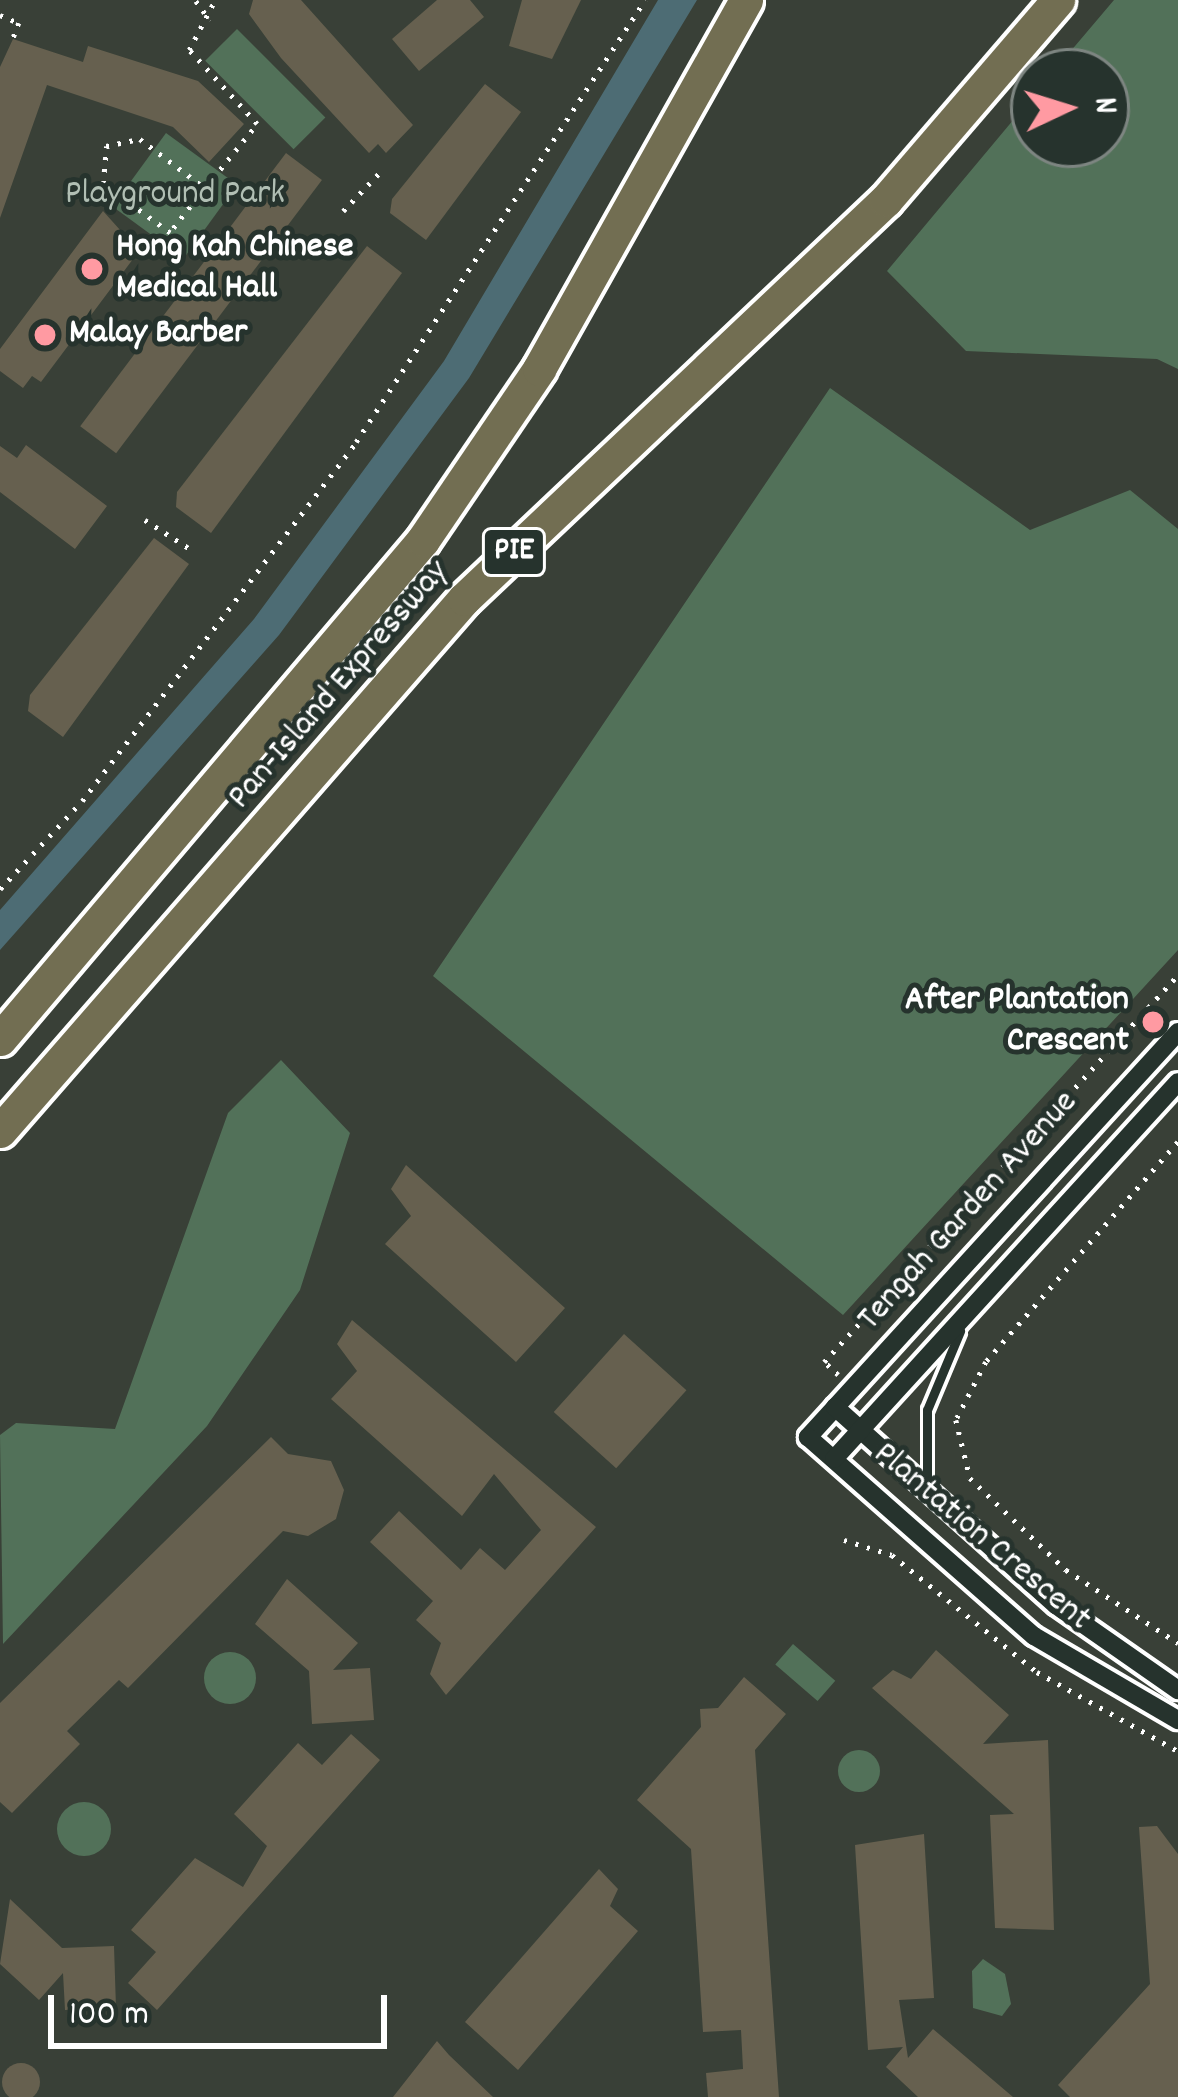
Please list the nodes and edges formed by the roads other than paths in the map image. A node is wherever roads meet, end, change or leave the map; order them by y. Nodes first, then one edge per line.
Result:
1 (746, 0) edge
2 (1058, 0) edge
3 (1178, 1032) edge
4 (0, 1039) edge
5 (1178, 1082) edge
6 (0, 1131) edge
7 (971, 1311) junction
8 (835, 1407) junction
9 (861, 1434) junction
10 (808, 1437) joint
11 (834, 1459) junction
12 (929, 1494) junction
13 (1178, 1690) edge
14 (1178, 1720) edge

1 - 4 highway, Pan-Island Expressway / PIE
2 - 6 highway, Pan-Island Expressway / PIE
3 - 8 street, Tengah Garden Avenue
5 - 7 street, Tengah Garden Avenue
7 - 9 street, Tengah Garden Avenue
7 - 12 lane
8 - 9 street, Plantation Crescent
8 - 10 street, Tengah Garden Avenue
9 - 11 street, Tengah Garden Avenue
9 - 12 street, Plantation Crescent
10 - 11 street, Plantation Crescent
11 - 14 street, Plantation Crescent
12 - 13 street, Plantation Crescent

